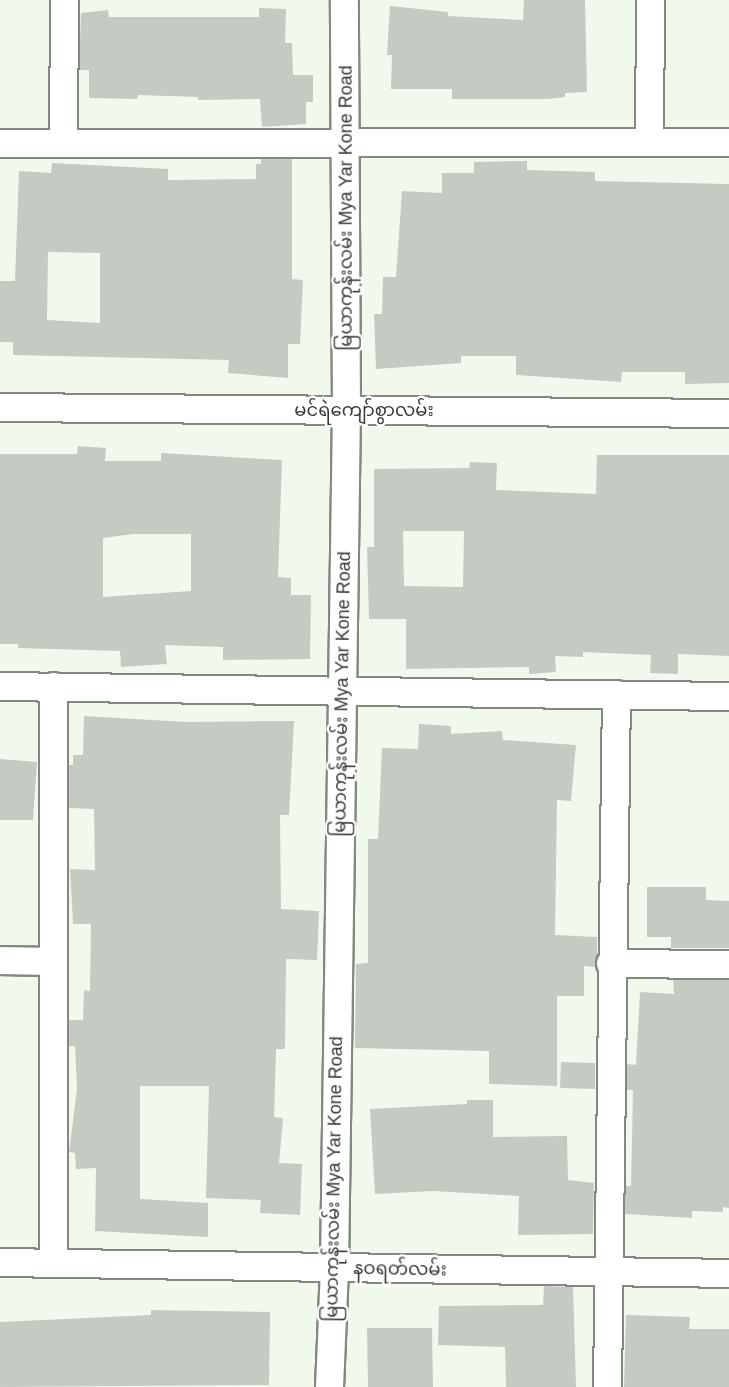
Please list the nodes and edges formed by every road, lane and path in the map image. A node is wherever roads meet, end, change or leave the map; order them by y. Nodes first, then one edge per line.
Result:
1 (64, 0) edge
2 (344, 0) edge
3 (650, 0) edge
4 (63, 142) junction
5 (649, 142) junction
6 (729, 142) edge
7 (0, 143) edge
8 (348, 143) junction
9 (0, 407) edge
10 (346, 410) junction
11 (729, 413) edge
12 (0, 686) edge
13 (53, 687) junction
14 (342, 691) junction
15 (616, 694) junction
16 (729, 696) edge
17 (0, 960) edge
18 (53, 961) junction
19 (610, 963) junction
20 (729, 964) edge
21 (0, 1262) edge
22 (53, 1263) junction
23 (334, 1268) junction
24 (609, 1271) junction
25 (729, 1273) edge
26 (329, 1387) edge
27 (607, 1387) edge

1 - 4 street
2 - 8 street, မြယာကုန်းလမ်း Mya Yar Kone Road
3 - 5 street
4 - 7 street
4 - 8 street
5 - 6 street
5 - 8 street
8 - 10 street, မြယာကုန်းလမ်း Mya Yar Kone Road
9 - 10 street, မင်ရဲကျော်စွာလမ်း
10 - 11 street, မင်ရဲကျော်စွာလမ်း
10 - 14 street, မြယာကုန်းလမ်း Mya Yar Kone Road
12 - 13 street
13 - 14 street
13 - 18 street
14 - 15 street
14 - 23 street, မြယာကုန်းလမ်း Mya Yar Kone Road
15 - 16 street
15 - 19 street
17 - 18 street
18 - 22 street
19 - 20 street
19 - 24 street
21 - 22 street, နဝရတ်လမ်း
22 - 23 street, နဝရတ်လမ်း
23 - 24 street, နဝရတ်လမ်း
23 - 26 street, မြယာကုန်းလမ်း Mya Yar Kone Road
24 - 25 street, နဝရတ်လမ်း
24 - 27 street

